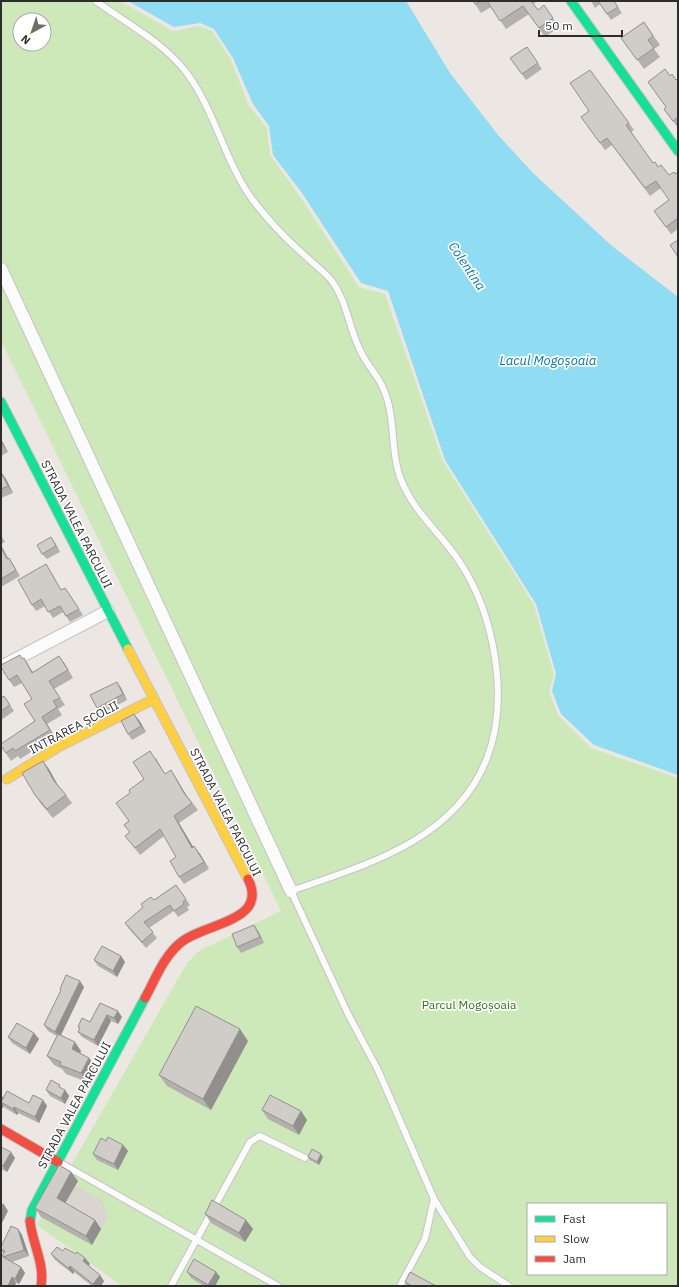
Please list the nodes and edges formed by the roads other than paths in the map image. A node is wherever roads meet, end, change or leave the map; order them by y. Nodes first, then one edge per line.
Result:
1 (96, 1) edge
2 (571, 1) edge
3 (678, 151) edge
4 (1, 269) edge
5 (1, 402) edge
6 (108, 611) junction
7 (1, 667) edge
8 (154, 699) junction
9 (7, 779) dead end
10 (291, 891) junction
11 (1, 1129) edge
12 (305, 1158) dead end
13 (58, 1162) junction
14 (434, 1199) junction
15 (196, 1241) junction
16 (41, 1286) edge
17 (171, 1286) edge
18 (278, 1286) edge
19 (400, 1286) edge
20 (509, 1286) edge

1 - 10 lane
2 - 3 street
4 - 10 street
5 - 6 street, STRADA VALEA PARCULUI
6 - 7 street
6 - 8 street, STRADA VALEA PARCULUI
8 - 9 street, INTRAREA ȘCOLII
8 - 13 street, STRADA VALEA PARCULUI
10 - 14 lane
11 - 13 street
12 - 15 lane
13 - 15 lane
13 - 16 street, STRADA VALEA PARCULUI
14 - 19 lane
14 - 20 lane
15 - 17 lane
15 - 18 lane

